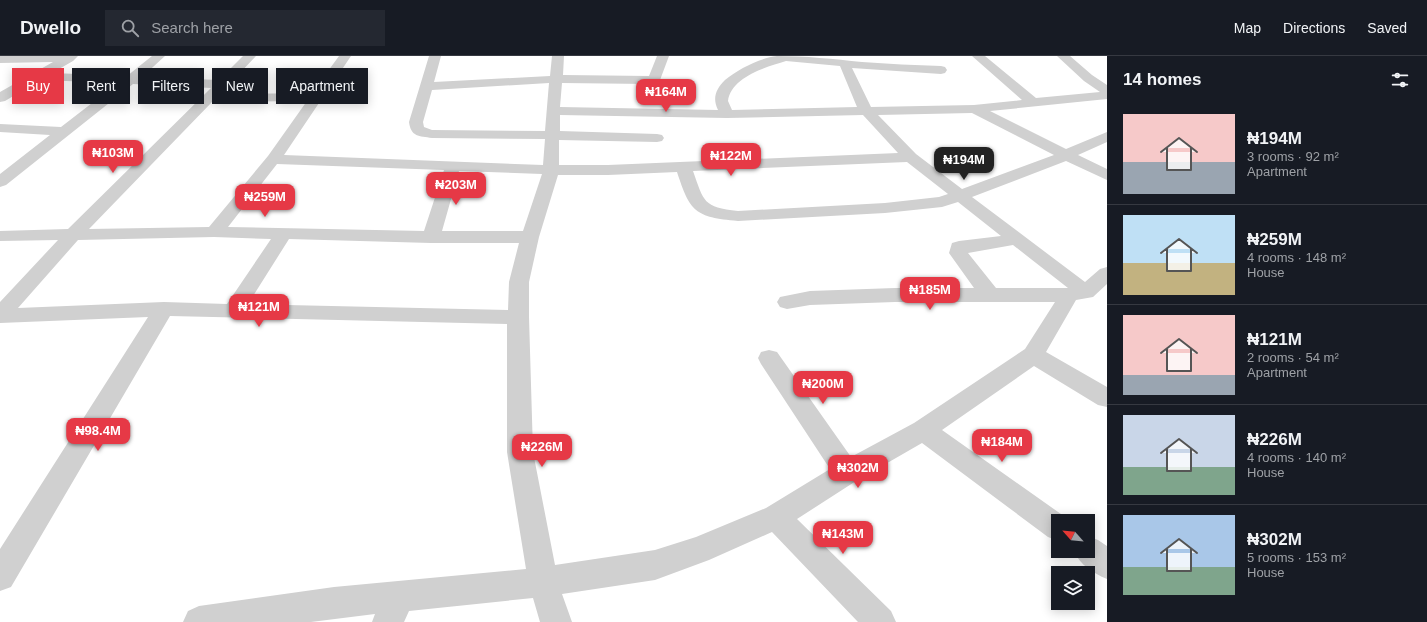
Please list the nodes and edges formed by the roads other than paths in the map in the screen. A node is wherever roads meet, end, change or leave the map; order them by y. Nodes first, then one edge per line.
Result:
1 (159, 56) edge
2 (250, 56) edge
3 (345, 56) edge
4 (435, 56) edge
5 (558, 56) edge
6 (663, 56) edge
7 (978, 56) edge
8 (1063, 56) edge
9 (70, 57) edge
10 (788, 57) edge
11 (0, 59) edge
12 (845, 65) junction
13 (53, 68) edge
14 (238, 68) edge
15 (337, 68) edge
16 (941, 70) dead end
17 (64, 77) edge
18 (132, 79) junction
19 (557, 79) junction
20 (654, 80) junction
21 (212, 84) edge
22 (427, 86) junction
23 (12, 91) edge
24 (1107, 91) edge
25 (212, 94) edge
26 (1107, 94) edge
27 (276, 97) edge
28 (0, 98) edge
29 (208, 98) junction
30 (1032, 102) junction
31 (313, 104) edge
32 (974, 109) junction
33 (553, 111) junction
34 (866, 111) junction
35 (653, 112) junction
36 (727, 114) junction
37 (0, 128) edge
38 (65, 132) junction
39 (553, 135) junction
40 (1107, 136) edge
41 (657, 138) junction
42 (1065, 155) junction
43 (911, 157) junction
44 (273, 159) junction
45 (453, 166) junction
46 (683, 166) junction
47 (663, 168) junction
48 (551, 170) junction
49 (1107, 175) edge
50 (0, 182) edge
51 (959, 195) junction
52 (214, 232) junction
53 (284, 233) junction
54 (73, 235) junction
55 (0, 236) edge
56 (431, 237) junction
57 (530, 237) junction
58 (1016, 239) junction
59 (1094, 284) edge
60 (990, 295) junction
61 (787, 302) dead end
62 (164, 309) junction
63 (233, 311) junction
64 (0, 315) edge
65 (518, 317) junction
66 (1033, 355) junction
67 (769, 358) dead end
68 (1107, 398) edge
69 (924, 430) junction
70 (847, 473) junction
71 (776, 518) junction
72 (1051, 523) edge
73 (1095, 555) edge
74 (1107, 564) edge
75 (0, 576) edge
76 (543, 582) junction
77 (394, 609) edge
78 (199, 622) edge
79 (556, 622) edge
80 (880, 622) edge

1 - 18 street
2 - 14 street
3 - 15 street
4 - 22 street
5 - 19 street
6 - 20 street
7 - 30 street
8 - 24 street
9 - 11 street
9 - 13 street
10 - 12 street
10 - 36 street
12 - 16 street
12 - 34 street
17 - 18 street
18 - 21 street
18 - 38 street
19 - 20 street
19 - 22 street
19 - 33 street
20 - 35 street
22 - 39 street
23 - 28 street
25 - 29 street
26 - 30 street
27 - 29 street
29 - 54 street
30 - 32 street
31 - 44 street
32 - 34 street
32 - 42 street
33 - 35 street
33 - 39 street
34 - 36 street
34 - 43 street
35 - 36 street
35 - 41 street
37 - 38 street
38 - 50 street
39 - 41 street
39 - 48 street
40 - 42 street
41 - 47 street
42 - 49 street
42 - 51 street
43 - 46 street
43 - 51 street
44 - 45 street
44 - 52 street
45 - 48 street
45 - 56 street
46 - 47 street
46 - 51 street
47 - 48 street
48 - 57 street
51 - 58 street
52 - 53 street
52 - 54 street
53 - 56 street
53 - 63 street
54 - 55 street
54 - 64 street
56 - 57 street
57 - 65 street
58 - 59 street
58 - 60 street
59 - 60 street
59 - 66 street
60 - 61 street
62 - 63 street
62 - 64 street
62 - 75 street
63 - 65 street
65 - 76 street
66 - 68 street
66 - 69 street
67 - 70 street
69 - 70 street
69 - 72 street
70 - 71 street
71 - 76 street
71 - 80 street
73 - 74 street
76 - 77 street
76 - 79 street
77 - 78 street

